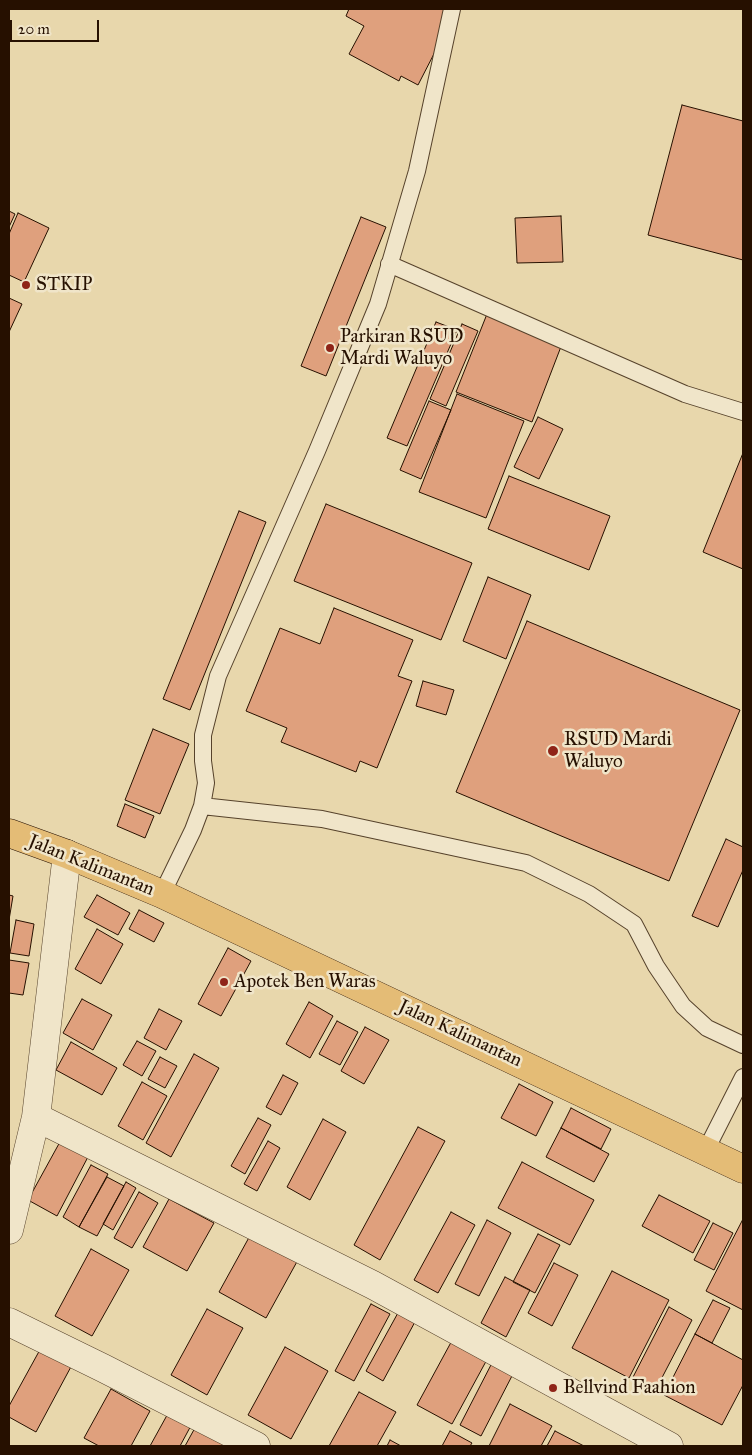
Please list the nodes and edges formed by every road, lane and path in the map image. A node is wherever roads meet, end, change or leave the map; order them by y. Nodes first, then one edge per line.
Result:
1 (452, 9) edge
2 (389, 264) junction
3 (743, 412) edge
4 (202, 806) junction
5 (9, 833) edge
6 (67, 854) junction
7 (162, 894) junction
8 (743, 1045) edge
9 (743, 1077) edge
10 (36, 1117) junction
11 (706, 1150) junction
12 (743, 1169) edge
13 (9, 1230) edge
14 (9, 1322) edge
15 (256, 1446) edge
16 (669, 1446) edge

1 - 2 lane
2 - 3 lane
2 - 4 lane
4 - 7 lane
4 - 8 lane
5 - 6 highway, Jalan Kalimantan
6 - 7 highway, Jalan Kalimantan
6 - 10 street
7 - 11 highway, Jalan Kalimantan
9 - 11 lane
10 - 13 street
10 - 16 street
11 - 12 highway, Jalan Kalimantan
14 - 15 street

